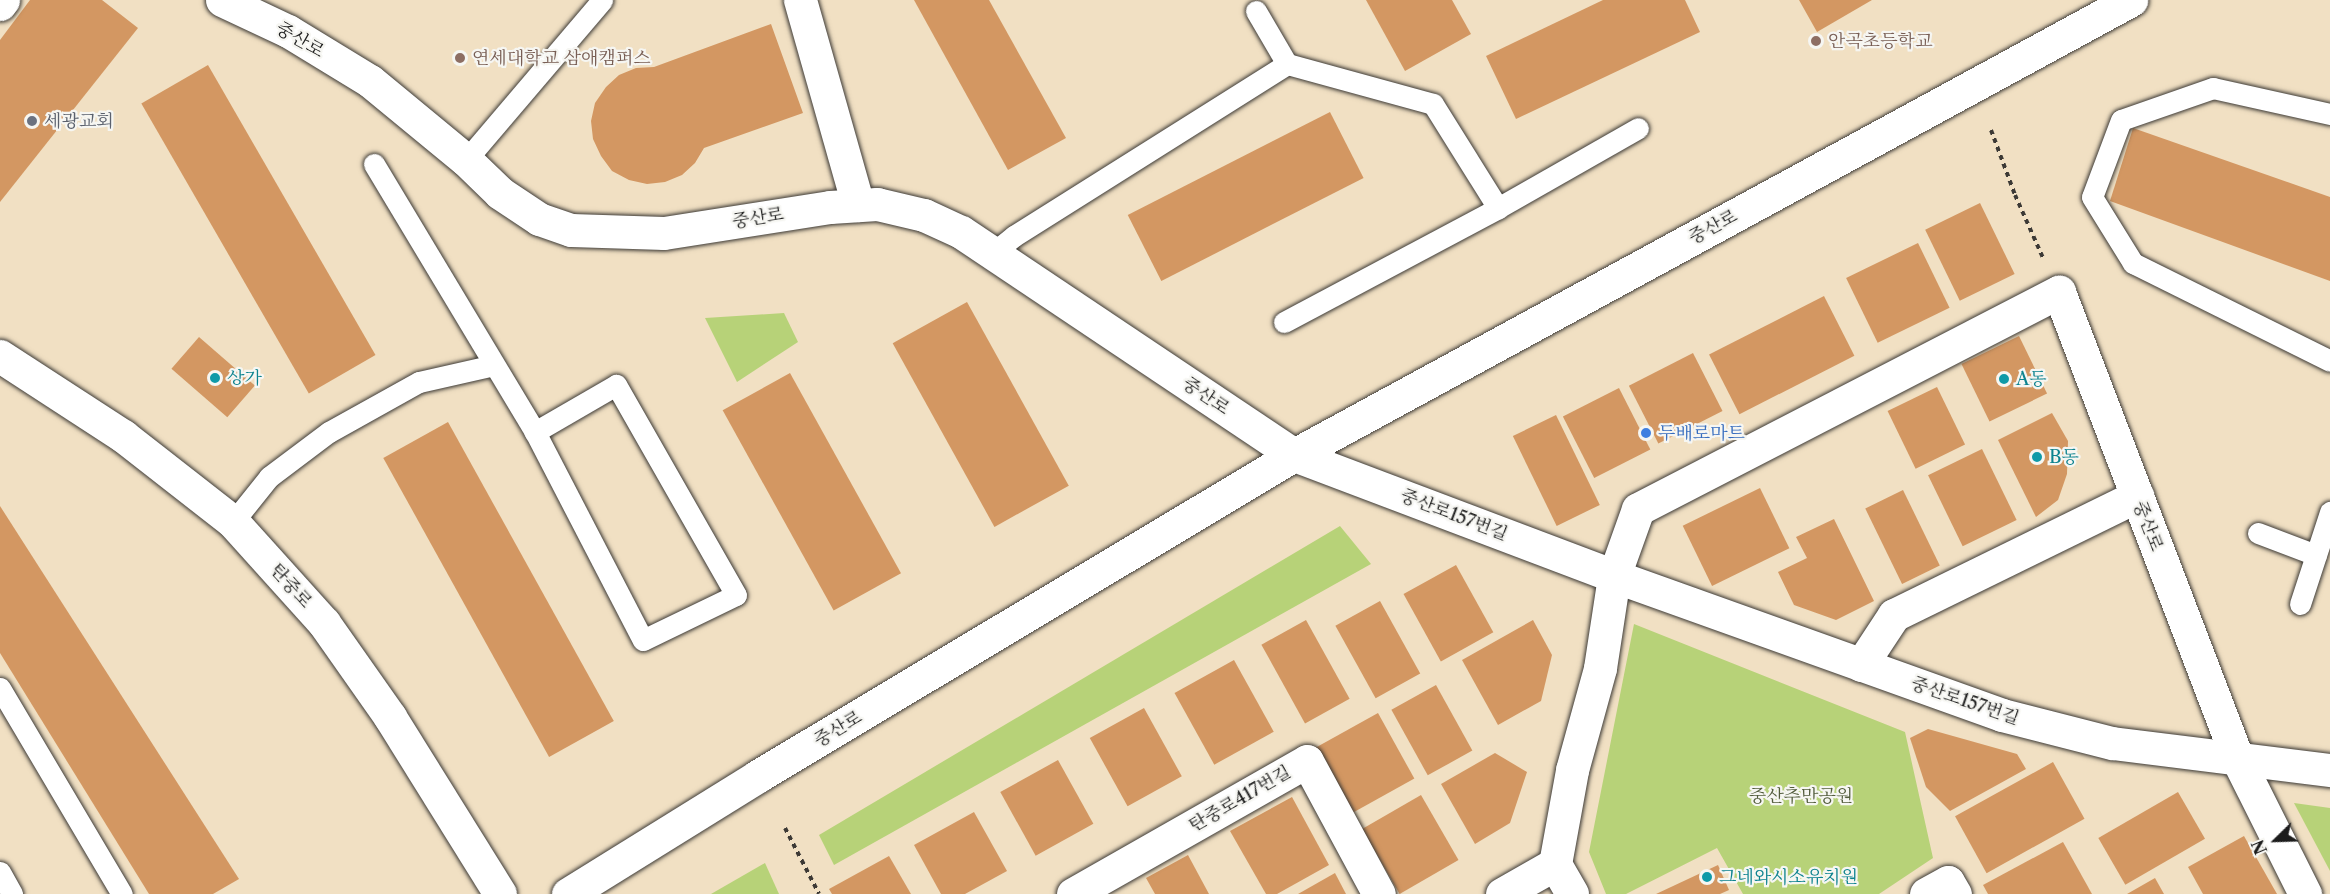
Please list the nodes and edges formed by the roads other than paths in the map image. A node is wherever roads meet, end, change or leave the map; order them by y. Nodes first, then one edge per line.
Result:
1 (3, 0) edge
2 (222, 0) edge
3 (602, 0) edge
4 (800, 0) edge
5 (2132, 0) edge
6 (0, 4) edge
7 (1256, 11) dead end
8 (1287, 64) junction
9 (2330, 114) edge
10 (1638, 128) dead end
11 (466, 160) junction
12 (374, 164) dead end
13 (858, 205) junction
14 (1498, 208) junction
15 (993, 253) junction
16 (1284, 322) dead end
17 (0, 356) edge
18 (2330, 361) edge
19 (494, 365) junction
20 (535, 432) junction
21 (1294, 454) junction
22 (2137, 496) junction
23 (2330, 512) edge
24 (233, 522) junction
25 (2258, 534) dead end
26 (2316, 555) junction
27 (1614, 576) junction
28 (2300, 604) dead end
29 (1861, 665) junction
30 (0, 688) edge
31 (2238, 760) junction
32 (2330, 770) edge
33 (1556, 864) junction
34 (0, 872) edge
35 (12, 894) edge
36 (122, 894) edge
37 (500, 894) edge
38 (568, 894) edge
39 (1073, 894) edge
40 (1379, 894) edge
41 (1502, 894) edge
42 (1572, 894) edge
43 (1926, 894) edge
44 (1955, 894) edge
45 (2304, 894) edge

1 - 6 street
2 - 11 street, 중산로
3 - 11 lane
4 - 13 street
5 - 21 street, 중산로
7 - 8 lane
8 - 14 lane
8 - 15 lane
9 - 18 lane
10 - 14 lane
11 - 13 street, 중산로
12 - 19 lane
13 - 15 street, 중산로
14 - 16 lane
15 - 21 street, 중산로
17 - 24 street, 탄중로
19 - 20 lane
19 - 24 lane
20 - 20 lane
21 - 27 street, 중산로157번길
21 - 38 street, 중산로
22 - 27 street, 중산로
22 - 29 street
22 - 31 street, 중산로
23 - 26 lane
24 - 37 street, 탄중로
25 - 26 lane
26 - 28 lane
27 - 29 street, 중산로157번길
27 - 33 street
29 - 31 street, 중산로157번길
30 - 36 lane
31 - 32 street, 중산로157번길
31 - 45 street, 중산로
33 - 41 street
33 - 42 street
34 - 35 lane
39 - 40 street, 탄중로417번길
43 - 44 street

